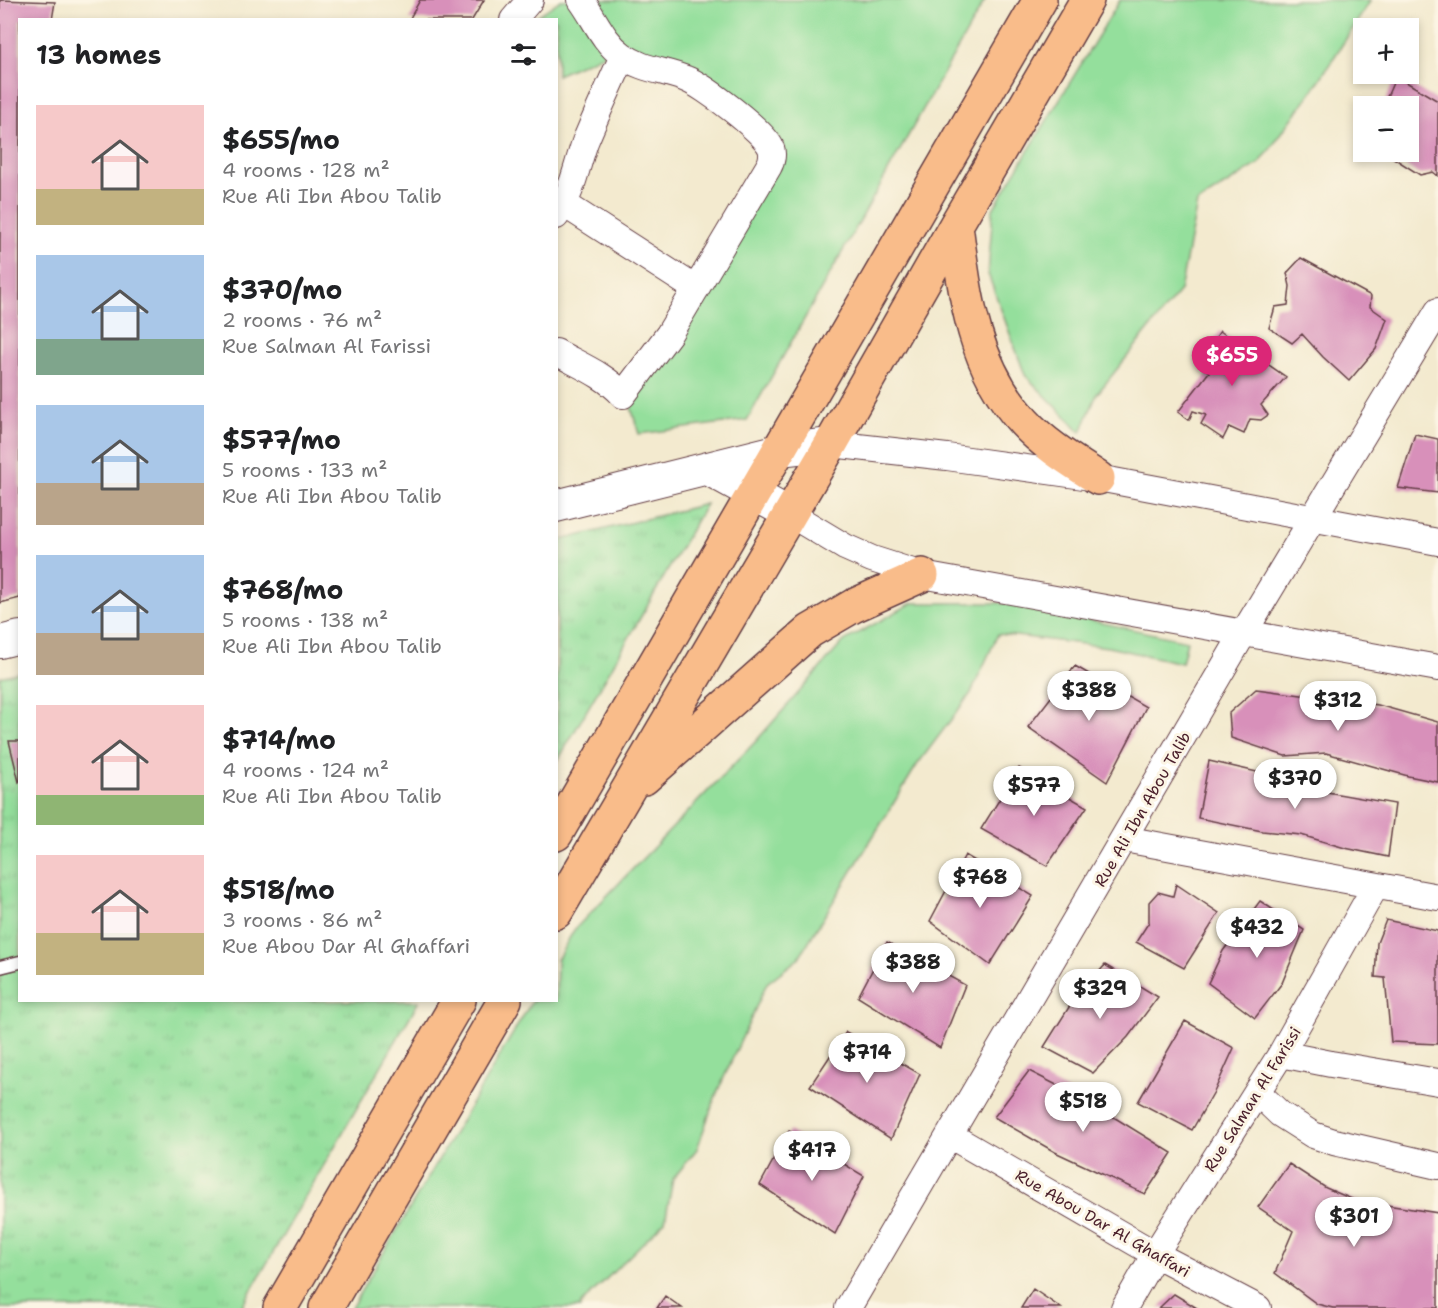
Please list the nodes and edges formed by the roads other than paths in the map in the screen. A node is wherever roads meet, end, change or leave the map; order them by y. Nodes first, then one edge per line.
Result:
1 (530, 0) edge
2 (581, 0) edge
3 (1040, 0) edge
4 (1087, 0) edge
5 (515, 18) edge
6 (623, 56) junction
7 (560, 210) edge
8 (956, 225) junction
9 (696, 289) junction
10 (1438, 312) edge
11 (558, 353) edge
12 (831, 444) junction
13 (780, 450) junction
14 (708, 469) junction
15 (1098, 478) junction
16 (755, 494) junction
17 (558, 506) edge
18 (790, 514) junction
19 (1314, 518) junction
20 (1438, 542) edge
21 (922, 575) junction
22 (1243, 634) junction
23 (18, 638) edge
24 (0, 642) edge
25 (1438, 668) edge
26 (622, 797) junction
27 (558, 831) edge
28 (1124, 839) junction
29 (1375, 886) junction
30 (1438, 897) edge
31 (558, 909) edge
32 (18, 962) edge
33 (0, 967) edge
34 (458, 1002) edge
35 (504, 1002) edge
36 (1281, 1054) junction
37 (1438, 1082) edge
38 (1257, 1092) junction
39 (951, 1136) junction
40 (1438, 1166) edge
41 (1155, 1254) junction
42 (280, 1308) edge
43 (326, 1308) edge
44 (848, 1308) edge
45 (1124, 1308) edge
46 (1258, 1308) edge

1 - 5 street
2 - 6 street
3 - 13 main road
4 - 8 main road
6 - 7 street
6 - 9 street
7 - 9 street
8 - 12 main road
8 - 15 main road
9 - 11 street
10 - 19 street, Rue Ali Ibn Abou Talib
12 - 13 street
12 - 15 street
12 - 18 main road
13 - 14 street
13 - 16 main road
14 - 16 street
14 - 17 street
15 - 19 street
16 - 18 street
16 - 27 main road
18 - 21 street
18 - 26 main road
19 - 20 street
19 - 22 street, Rue Ali Ibn Abou Talib
21 - 22 street
21 - 26 main road
22 - 25 street
22 - 28 street, Rue Ali Ibn Abou Talib
23 - 24 street
26 - 31 main road
28 - 29 street
28 - 39 street, Rue Ali Ibn Abou Talib
29 - 30 street
29 - 36 street, Rue Salman Al Farissi
32 - 33 lane
34 - 42 main road
35 - 43 main road
36 - 37 street
36 - 38 street, Rue Salman Al Farissi
38 - 40 street
38 - 41 street, Rue Salman Al Farissi
39 - 41 street, Rue Abou Dar Al Ghaffari
39 - 44 street, Rue Ali Ibn Abou Talib
41 - 45 street, Rue Salman Al Farissi
41 - 46 street, Rue Abou Dar Al Ghaffari

